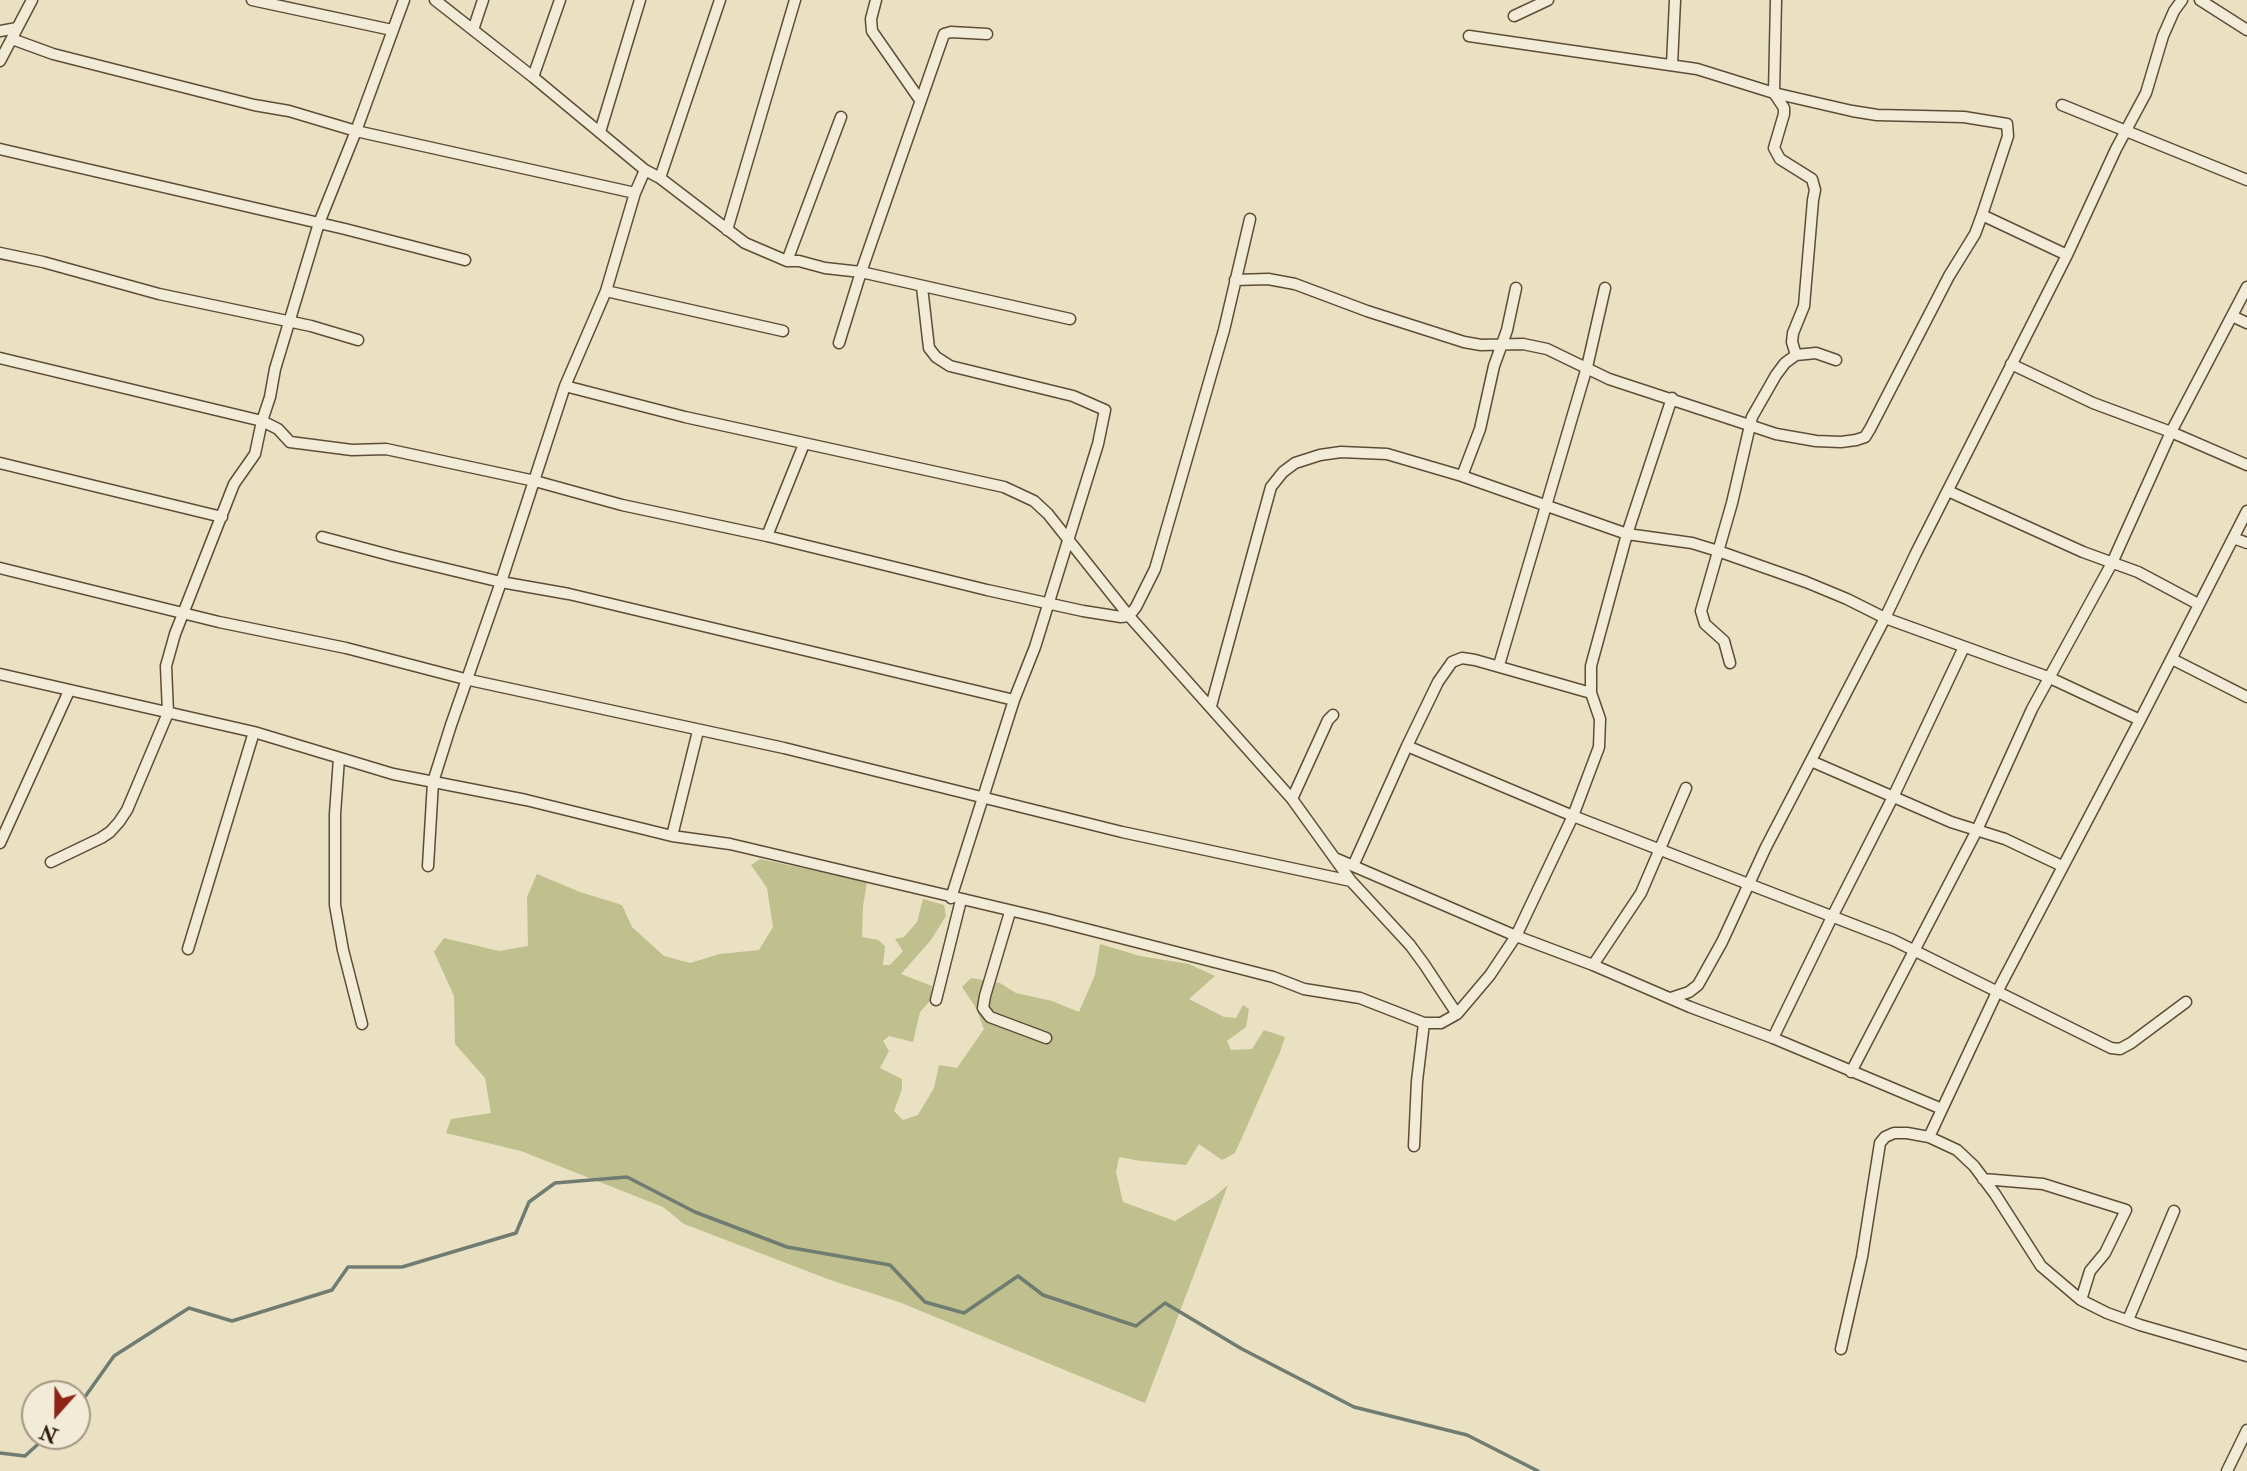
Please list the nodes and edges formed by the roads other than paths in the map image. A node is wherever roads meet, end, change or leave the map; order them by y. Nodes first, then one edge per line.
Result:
1 (32, 0) edge
2 (252, 0) edge
3 (404, 0) edge
4 (435, 0) edge
5 (484, 0) edge
6 (561, 0) edge
7 (640, 0) edge
8 (720, 0) edge
9 (795, 0) edge
10 (876, 0) edge
11 (1548, 0) edge
12 (1675, 0) edge
13 (1776, 0) edge
14 (2182, 0) edge
15 (2200, 0) edge
16 (1514, 16) dead end
17 (17, 28) junction
18 (0, 30) edge
19 (392, 30) junction
20 (473, 30) junction
21 (2247, 30) edge
22 (987, 34) dead end
23 (1469, 36) dead end
24 (12, 39) junction
25 (0, 61) edge
26 (1672, 65) junction
27 (533, 77) junction
28 (1774, 93) junction
29 (920, 100) junction
30 (2062, 105) dead end
31 (841, 117) dead end
32 (2126, 130) junction
33 (356, 131) junction
34 (600, 132) junction
35 (0, 149) edge
36 (645, 170) junction
37 (660, 178) junction
38 (2247, 180) edge
39 (635, 193) junction
40 (1982, 215) junction
41 (1251, 219) dead end
42 (320, 223) junction
43 (727, 230) junction
44 (0, 253) edge
45 (2067, 255) junction
46 (465, 260) dead end
47 (787, 261) junction
48 (861, 272) junction
49 (1235, 280) junction
50 (2247, 286) edge
51 (922, 287) junction
52 (1516, 288) dead end
53 (1605, 288) dead end
54 (606, 291) junction
55 (2232, 316) junction
56 (1070, 319) dead end
57 (289, 321) junction
58 (2247, 323) edge
59 (783, 331) dead end
60 (358, 340) dead end
61 (839, 343) dead end
62 (1503, 343) junction
63 (1481, 345) junction
64 (1796, 355) junction
65 (0, 358) edge
66 (1836, 360) dead end
67 (1496, 362) junction
68 (2011, 364) junction
69 (1587, 367) junction
70 (565, 386) junction
71 (1672, 398) junction
72 (262, 421) junction
73 (1749, 425) junction
74 (2171, 432) junction
75 (804, 444) junction
76 (0, 463) edge
77 (2247, 465) edge
78 (1462, 476) junction
79 (535, 481) junction
80 (1948, 491) junction
81 (1545, 504) junction
82 (2247, 511) edge
83 (222, 517) junction
84 (1628, 534) junction
85 (767, 536) junction
86 (323, 537) dead end
87 (2233, 538) junction
88 (1068, 541) junction
89 (2247, 543) edge
90 (1718, 551) junction
91 (2112, 563) junction
92 (0, 568) edge
93 (501, 582) junction
94 (1049, 603) junction
95 (2198, 604) junction
96 (184, 613) junction
97 (1129, 616) junction
98 (1885, 618) junction
99 (1964, 647) junction
100 (2172, 659) junction
101 (1730, 663) dead end
102 (1499, 665) junction
103 (0, 674) edge
104 (2048, 677) junction
105 (466, 679) junction
106 (69, 691) junction
107 (1591, 693) junction
108 (2247, 697) edge
109 (1014, 700) junction
110 (1211, 706) junction
111 (168, 713) junction
112 (1334, 715) dead end
113 (2140, 720) junction
114 (698, 731) junction
115 (254, 732) junction
116 (1407, 746) junction
117 (339, 758) junction
118 (1811, 761) junction
119 (433, 782) junction
120 (1686, 788) dead end
121 (1894, 795) junction
122 (982, 798) junction
123 (1292, 799) junction
124 (1573, 816) junction
125 (1977, 830) junction
126 (672, 836) junction
127 (0, 844) edge
128 (1660, 850) junction
129 (1334, 858) junction
130 (51, 862) dead end
131 (428, 866) dead end
132 (1353, 866) junction
133 (2062, 866) junction
134 (1351, 881) junction
135 (1749, 883) junction
136 (956, 899) junction
137 (1010, 912) junction
138 (1832, 917) junction
139 (1516, 936) junction
140 (188, 949) dead end
141 (1916, 950) junction
142 (1593, 965) junction
143 (1997, 992) junction
144 (1671, 999) junction
145 (936, 1000) dead end
146 (2186, 1002) dead end
147 (1457, 1014) junction
148 (1424, 1023) junction
149 (362, 1024) dead end
150 (1046, 1038) dead end
151 (1773, 1038) junction
152 (1851, 1072) junction
153 (1942, 1109) junction
154 (1929, 1137) junction
155 (1413, 1146) dead end
156 (1983, 1179) junction
157 (2174, 1211) dead end
158 (2081, 1300) junction
159 (2128, 1320) junction
160 (1841, 1349) dead end
161 (2247, 1356) edge
162 (2247, 1430) edge
163 (2227, 1471) edge

1 - 17 street
2 - 19 street
3 - 19 street
4 - 20 street
5 - 20 street
6 - 27 street
7 - 34 street
8 - 37 street
9 - 43 street
10 - 29 street
11 - 16 street
12 - 26 street
13 - 28 street
14 - 32 street
15 - 21 street
17 - 18 street
17 - 24 street
19 - 33 street
20 - 27 street
22 - 29 street
23 - 26 street
24 - 25 street
24 - 33 street
26 - 28 street
27 - 34 street
28 - 40 street
28 - 64 street
29 - 48 street
30 - 32 street
31 - 47 street
32 - 38 street
32 - 45 street
33 - 39 street
33 - 42 street
34 - 36 street
35 - 42 street
36 - 37 street
36 - 39 street
37 - 43 street
39 - 54 street
40 - 45 street
40 - 73 street
41 - 49 street
42 - 46 street
42 - 57 street
43 - 47 street
44 - 57 street
45 - 68 street
47 - 48 street
48 - 51 street
48 - 61 street
49 - 63 street
49 - 97 street
50 - 55 street
51 - 56 street
51 - 88 street
52 - 62 street
53 - 69 street
54 - 59 street
54 - 70 street
55 - 58 street
55 - 74 street
57 - 60 street
57 - 72 street
62 - 63 street
62 - 67 street
62 - 69 street
63 - 67 street
64 - 66 street
64 - 73 street
65 - 72 street
67 - 78 street
68 - 74 street
68 - 80 street
69 - 71 street
69 - 81 street
70 - 75 street
70 - 79 street
71 - 73 street
71 - 84 street
72 - 79 street
72 - 83 street
73 - 90 street
74 - 77 street
74 - 91 street
75 - 85 street
75 - 88 street
76 - 83 street
78 - 81 street
78 - 110 street
79 - 85 street
79 - 93 street
80 - 91 street
80 - 98 street
81 - 84 street
81 - 102 street
82 - 87 street
83 - 96 street
84 - 90 street
84 - 107 street
85 - 94 street
86 - 93 street
87 - 89 street
87 - 95 street
88 - 94 street
88 - 97 street
90 - 98 street
90 - 101 street
91 - 95 street
91 - 104 street
92 - 96 street
93 - 105 street
93 - 109 street
94 - 97 street
94 - 109 street
95 - 100 street
96 - 105 street
96 - 111 street
97 - 110 street
98 - 99 street
98 - 118 street
99 - 104 street
99 - 121 street
100 - 108 street
100 - 113 street
102 - 107 street
102 - 116 street
103 - 106 street
104 - 113 street
104 - 125 street
105 - 114 street
105 - 119 street
106 - 111 street
106 - 127 street
107 - 124 street
109 - 122 street
110 - 123 street
111 - 115 street
111 - 130 street
112 - 123 street
113 - 133 street
114 - 122 street
114 - 126 street
115 - 117 street
115 - 140 street
116 - 124 street
116 - 132 street
117 - 119 street
117 - 149 street
118 - 121 street
118 - 135 street
119 - 126 street
119 - 131 street
120 - 128 street
121 - 125 street
121 - 138 street
122 - 134 street
122 - 136 street
123 - 129 street
124 - 128 street
124 - 139 street
125 - 133 street
125 - 141 street
126 - 136 street
128 - 135 street
128 - 142 street
129 - 132 street
129 - 134 street
132 - 139 street
133 - 143 street
134 - 147 street
135 - 138 street
135 - 144 street
136 - 137 street
136 - 145 street
137 - 148 street
137 - 150 street
138 - 141 street
138 - 151 street
139 - 142 street
139 - 147 street
141 - 143 street
141 - 152 street
142 - 144 street
143 - 146 street
143 - 153 street
144 - 151 street
147 - 148 street
148 - 155 street
151 - 152 street
152 - 153 street
153 - 154 street
154 - 156 street
154 - 160 street
156 - 158 street
156 - 158 street
157 - 159 street
158 - 159 street
159 - 161 street
162 - 163 street

